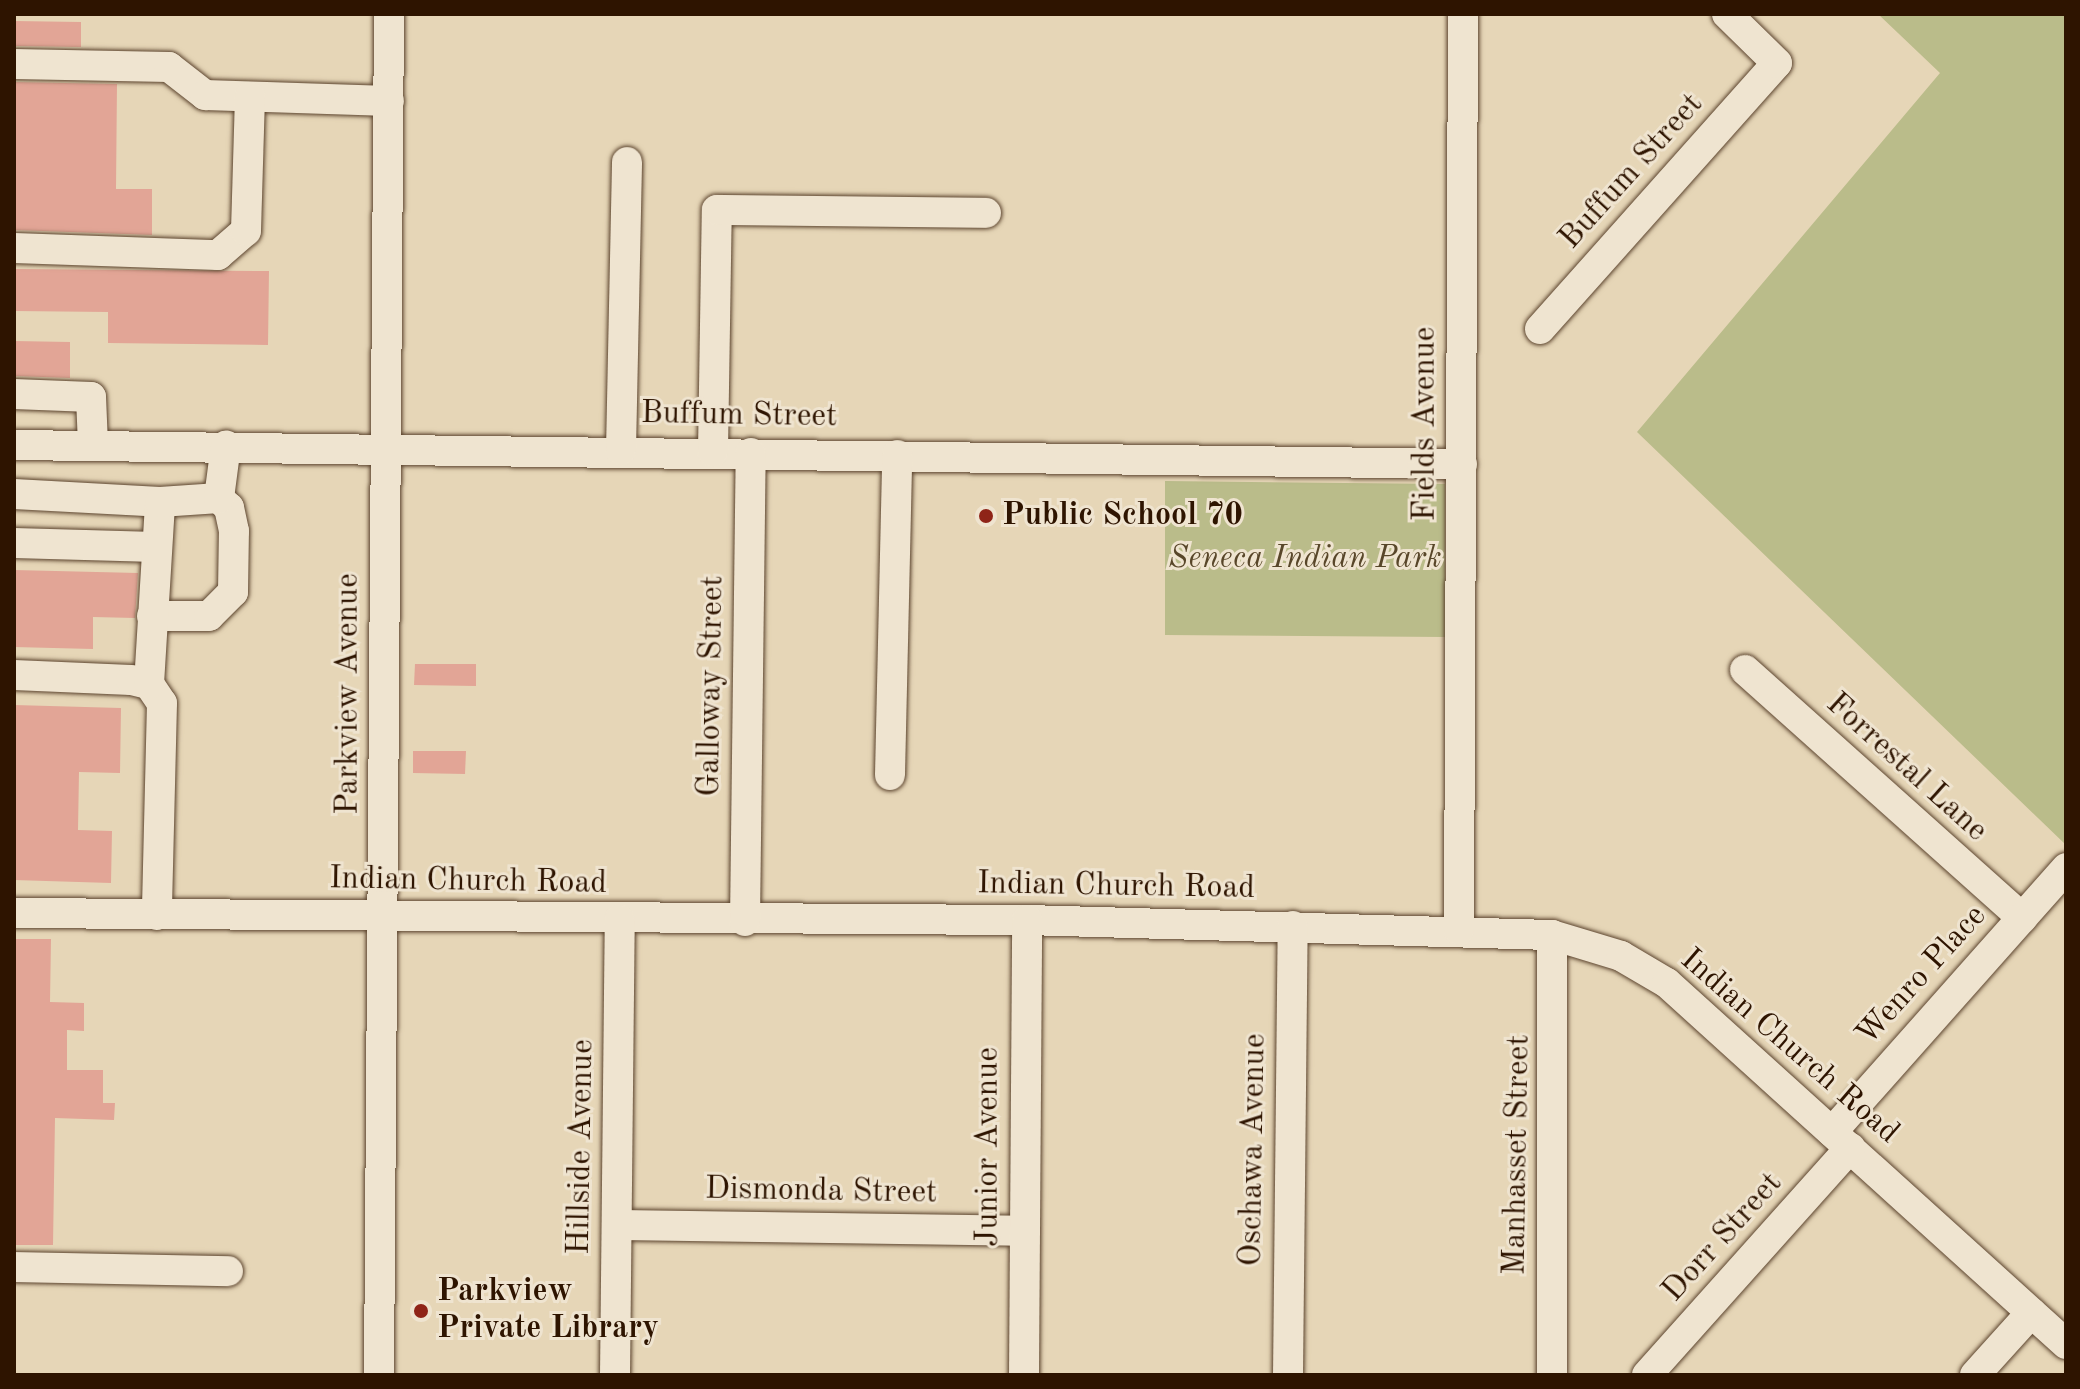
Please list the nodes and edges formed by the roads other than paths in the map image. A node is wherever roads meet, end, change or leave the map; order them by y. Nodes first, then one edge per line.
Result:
1 (389, 14) edge
2 (1463, 14) edge
3 (1727, 14) edge
4 (14, 64) edge
5 (250, 97) junction
6 (389, 101) junction
7 (627, 162) dead end
8 (986, 213) dead end
9 (14, 248) edge
10 (1540, 329) dead end
11 (14, 394) edge
12 (14, 445) edge
13 (93, 445) junction
14 (226, 445) junction
15 (387, 446) junction
16 (621, 450) junction
17 (713, 452) junction
18 (751, 453) junction
19 (897, 455) junction
20 (1462, 464) junction
21 (14, 494) edge
22 (219, 498) junction
23 (160, 502) junction
24 (14, 543) edge
25 (156, 547) junction
26 (152, 616) junction
27 (1745, 670) dead end
28 (14, 675) edge
29 (149, 684) junction
30 (890, 775) dead end
31 (2066, 868) edge
32 (14, 913) edge
33 (157, 915) junction
34 (384, 917) junction
35 (2022, 918) junction
36 (620, 920) junction
37 (1027, 920) junction
38 (745, 921) junction
39 (1293, 926) junction
40 (1459, 930) junction
41 (1552, 935) junction
42 (1841, 1140) junction
43 (617, 1225) junction
44 (1024, 1231) junction
45 (14, 1267) edge
46 (228, 1271) dead end
47 (2031, 1313) junction
48 (2066, 1344) edge
49 (379, 1375) edge
50 (615, 1375) edge
51 (1024, 1375) edge
52 (1288, 1375) edge
53 (1552, 1375) edge
54 (1647, 1375) edge
55 (1975, 1375) edge

1 - 6 street, Parkview Avenue
2 - 20 street, Fields Avenue
3 - 10 street, Buffum Street
4 - 5 street
5 - 6 street
5 - 9 street
6 - 15 street, Parkview Avenue
7 - 16 street
8 - 17 street
11 - 13 street
12 - 13 street, Buffum Street
13 - 14 street, Buffum Street
14 - 15 street, Buffum Street
14 - 22 street
15 - 16 street, Buffum Street
15 - 34 street, Parkview Avenue
16 - 17 street, Buffum Street
17 - 18 street, Buffum Street
18 - 19 street, Buffum Street
18 - 38 street, Galloway Street
19 - 20 street, Buffum Street
19 - 30 street
20 - 40 street, Fields Avenue
21 - 23 street
22 - 23 street
22 - 26 street
23 - 25 street
24 - 25 street
25 - 26 street
26 - 29 street
27 - 35 street, Forrestal Lane
28 - 29 street
29 - 33 street
31 - 35 street, Wenro Place
32 - 33 street, Indian Church Road
33 - 34 street, Indian Church Road
34 - 36 street, Indian Church Road
34 - 49 street, Parkview Avenue
35 - 42 street, Wenro Place
36 - 38 street, Indian Church Road
36 - 43 street, Hillside Avenue
37 - 38 street, Indian Church Road
37 - 39 street, Indian Church Road
37 - 44 street, Junior Avenue
39 - 40 street, Indian Church Road
39 - 52 street, Oschawa Avenue
40 - 41 street, Indian Church Road
41 - 42 street, Indian Church Road
41 - 53 street, Manhasset Street
42 - 47 street, Indian Church Road
42 - 54 street, Dorr Street
43 - 44 street, Dismonda Street
43 - 50 street, Hillside Avenue
44 - 51 street, Junior Avenue
45 - 46 street
47 - 48 street, Indian Church Road
47 - 55 street

